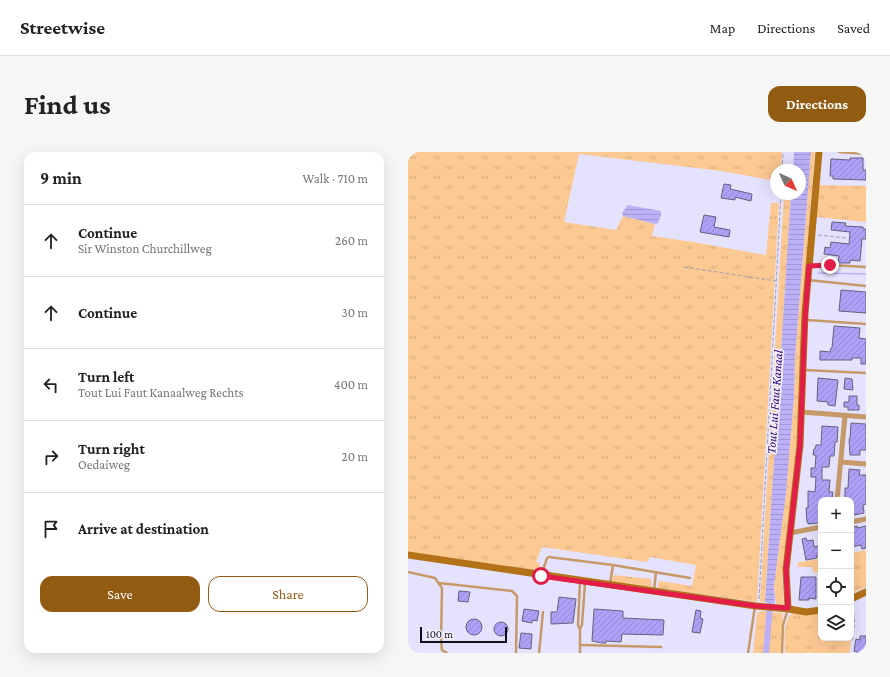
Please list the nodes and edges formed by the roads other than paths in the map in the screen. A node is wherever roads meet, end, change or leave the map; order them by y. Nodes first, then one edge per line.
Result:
1 (819, 152) edge
2 (839, 152) edge
3 (866, 154) edge
4 (809, 266) junction
5 (866, 267) edge
6 (808, 280) junction
7 (866, 286) edge
8 (805, 320) junction
9 (866, 324) edge
10 (803, 370) junction
11 (866, 373) edge
12 (802, 412) junction
13 (845, 416) junction
14 (866, 417) edge
15 (841, 462) junction
16 (866, 464) edge
17 (837, 497) edge
18 (866, 519) edge
19 (854, 521) edge
20 (818, 528) edge
21 (790, 533) junction
22 (408, 555) edge
23 (613, 565) junction
24 (408, 572) edge
25 (656, 572) junction
26 (541, 576) junction
27 (690, 578) dead end
28 (583, 581) junction
29 (439, 583) junction
30 (610, 585) junction
31 (654, 591) junction
32 (866, 592) edge
33 (854, 598) edge
34 (759, 606) junction
35 (785, 608) junction
36 (818, 610) edge
37 (543, 612) dead end
38 (580, 645) junction
39 (661, 647) dead end
40 (447, 653) edge
41 (516, 653) edge
42 (539, 653) edge
43 (580, 653) edge
44 (748, 653) edge
45 (782, 653) edge

1 - 4 street
2 - 3 lane
4 - 5 lane
4 - 6 street
6 - 7 lane
6 - 8 street
8 - 9 lane
8 - 10 street
10 - 11 lane
10 - 12 street
12 - 13 street
12 - 21 street
13 - 14 street
13 - 15 street
15 - 16 street
15 - 17 street
18 - 19 street
20 - 21 street
21 - 35 street
22 - 26 street
23 - 25 lane
23 - 26 lane
23 - 30 lane
24 - 29 lane
25 - 27 lane
25 - 31 lane
26 - 28 street
28 - 30 street
28 - 38 lane
29 - 40 lane
29 - 41 lane
30 - 31 street
31 - 34 street
32 - 33 street
34 - 35 street
34 - 44 lane
35 - 36 street
35 - 45 lane
37 - 42 lane
38 - 39 lane
38 - 43 lane

